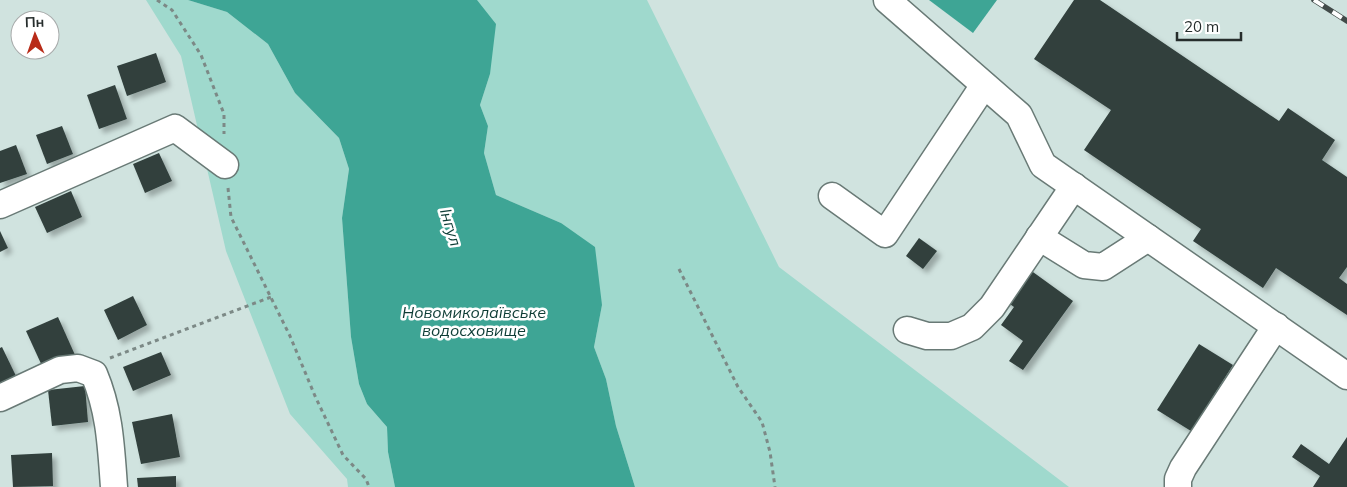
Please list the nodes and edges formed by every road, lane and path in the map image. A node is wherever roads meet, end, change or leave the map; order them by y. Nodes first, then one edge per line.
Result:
1 (157, 0) edge
2 (887, 0) edge
3 (984, 85) junction
4 (225, 165) junction
5 (1074, 186) junction
6 (832, 196) dead end
7 (0, 205) edge
8 (1039, 237) junction
9 (1148, 238) junction
10 (679, 269) dead end
11 (271, 297) junction
12 (1276, 326) junction
13 (907, 330) dead end
14 (94, 374) junction
15 (1347, 376) edge
16 (0, 398) edge
17 (114, 487) edge
18 (369, 487) edge
19 (775, 487) edge
20 (1178, 487) edge

1 - 4 path
2 - 3 street
3 - 5 street
3 - 6 street
4 - 7 street
4 - 11 path
5 - 8 street
5 - 9 street
8 - 9 street
8 - 13 street
9 - 12 street
10 - 19 path
11 - 14 path
11 - 18 path
12 - 15 street
12 - 20 street
14 - 16 street
14 - 17 street

